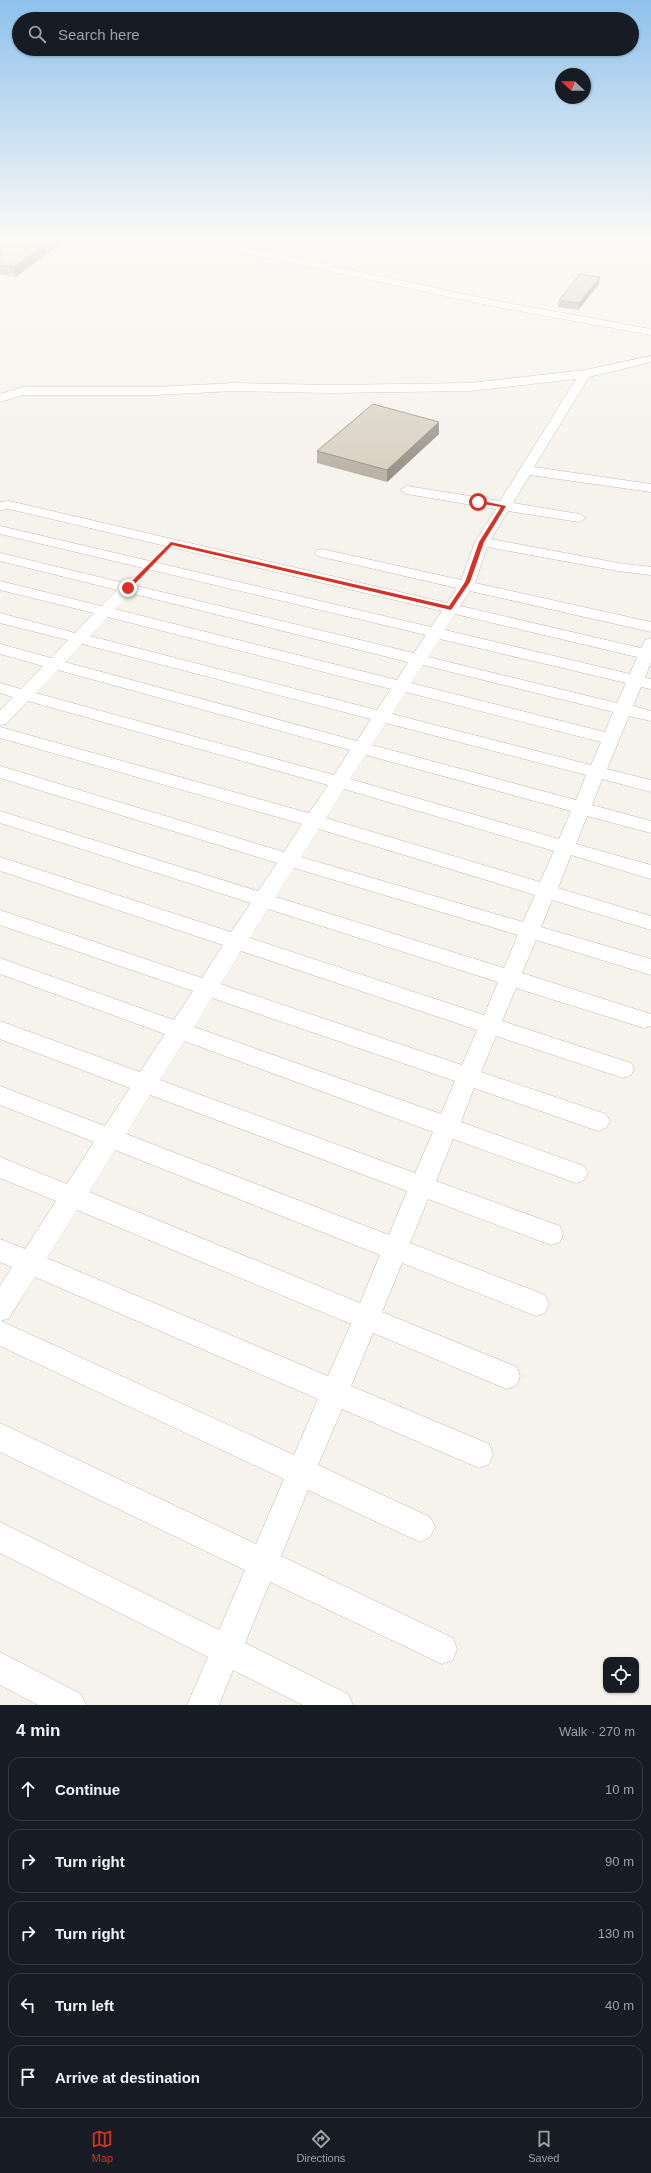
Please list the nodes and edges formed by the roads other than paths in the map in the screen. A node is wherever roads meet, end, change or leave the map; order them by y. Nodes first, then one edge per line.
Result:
1 (577, 319) edge
2 (651, 332) edge
3 (651, 359) edge
4 (585, 374) junction
5 (0, 390) edge
6 (23, 392) junction
7 (0, 398) edge
8 (526, 470) junction
9 (651, 488) edge
10 (408, 490) dead end
11 (0, 506) edge
12 (504, 506) junction
13 (579, 518) dead end
14 (0, 530) edge
15 (482, 542) junction
16 (171, 544) junction
17 (322, 553) dead end
18 (0, 557) edge
19 (150, 566) junction
20 (651, 571) edge
21 (0, 585) edge
22 (466, 585) junction
23 (128, 588) junction
24 (451, 608) junction
25 (105, 612) junction
26 (0, 618) edge
27 (651, 627) edge
28 (435, 633) junction
29 (79, 638) junction
30 (0, 649) edge
31 (650, 650) edge
32 (418, 659) junction
33 (54, 664) junction
34 (643, 682) edge
35 (401, 686) junction
36 (0, 688) edge
37 (24, 695) junction
38 (623, 709) junction
39 (381, 716) junction
40 (651, 716) edge
41 (0, 720) edge
42 (0, 732) edge
43 (611, 739) junction
44 (361, 748) junction
45 (0, 772) edge
46 (597, 772) junction
47 (339, 782) junction
48 (651, 786) edge
49 (582, 808) junction
50 (0, 817) edge
51 (315, 821) junction
52 (651, 827) edge
53 (565, 847) junction
54 (288, 860) junction
55 (0, 864) edge
56 (651, 872) edge
57 (546, 891) junction
58 (264, 899) junction
59 (0, 917) edge
60 (651, 923) edge
61 (530, 931) junction
62 (236, 942) junction
63 (0, 966) edge
64 (651, 967) edge
65 (510, 977) junction
66 (207, 988) junction
67 (644, 1020) dead end
68 (490, 1025) junction
69 (0, 1030) edge
70 (179, 1031) junction
71 (623, 1069) dead end
72 (468, 1077) junction
73 (145, 1083) junction
74 (0, 1095) edge
75 (598, 1121) dead end
76 (447, 1127) junction
77 (110, 1138) junction
78 (0, 1167) edge
79 (576, 1173) dead end
80 (422, 1186) junction
81 (72, 1197) junction
82 (551, 1234) dead end
83 (0, 1250) edge
84 (396, 1250) junction
85 (30, 1262) junction
86 (536, 1304) dead end
87 (0, 1309) edge
88 (367, 1318) junction
89 (0, 1333) edge
90 (507, 1376) dead end
91 (335, 1393) junction
92 (0, 1437) edge
93 (479, 1454) dead end
94 (302, 1473) junction
95 (420, 1527) dead end
96 (0, 1538) edge
97 (263, 1563) junction
98 (442, 1649) dead end
99 (227, 1650) junction
100 (0, 1668) edge
101 (70, 1705) edge
102 (203, 1705) edge
103 (337, 1705) edge

1 - 2 street
3 - 4 street
4 - 6 street
4 - 8 street
5 - 6 street
6 - 7 street
8 - 9 street
8 - 12 street
10 - 12 street
11 - 16 street
12 - 13 street
12 - 15 street
14 - 19 street
15 - 20 street
15 - 22 street
16 - 19 street
16 - 24 street
17 - 22 street
18 - 23 street
19 - 23 street
19 - 28 street
21 - 25 street
22 - 24 street
22 - 27 street
23 - 25 street
23 - 32 street
24 - 28 street
24 - 31 street
25 - 29 street
25 - 35 street
26 - 29 street
28 - 32 street
28 - 34 street
29 - 33 street
29 - 39 street
30 - 33 street
31 - 34 street
32 - 35 street
32 - 38 street
33 - 37 street
33 - 44 street
34 - 38 street
35 - 39 street
35 - 43 street
36 - 37 street
37 - 41 street
37 - 47 street
38 - 40 street
38 - 43 street
39 - 44 street
39 - 46 street
42 - 51 street
43 - 46 street
44 - 47 street
44 - 49 street
45 - 54 street
46 - 48 street
46 - 49 street
47 - 51 street
47 - 53 street
49 - 52 street
49 - 53 street
50 - 58 street
51 - 54 street
51 - 57 street
53 - 56 street
53 - 57 street
54 - 58 street
54 - 61 street
55 - 62 street
57 - 60 street
57 - 61 street
58 - 62 street
58 - 65 street
59 - 66 street
61 - 64 street
61 - 65 street
62 - 66 street
62 - 68 street
63 - 70 street
65 - 67 street
65 - 68 street
66 - 70 street
66 - 72 street
68 - 71 street
68 - 72 street
69 - 73 street
70 - 73 street
70 - 76 street
72 - 75 street
72 - 76 street
73 - 77 street
73 - 80 street
74 - 77 street
76 - 79 street
76 - 80 street
77 - 81 street
77 - 84 street
78 - 81 street
80 - 82 street
80 - 84 street
81 - 85 street
81 - 88 street
83 - 85 street
84 - 86 street
84 - 88 street
85 - 87 street
85 - 91 street
88 - 90 street
88 - 91 street
89 - 94 street
91 - 93 street
91 - 94 street
92 - 97 street
94 - 95 street
94 - 97 street
96 - 99 street
97 - 98 street
97 - 99 street
99 - 102 street
99 - 103 street
100 - 101 street

